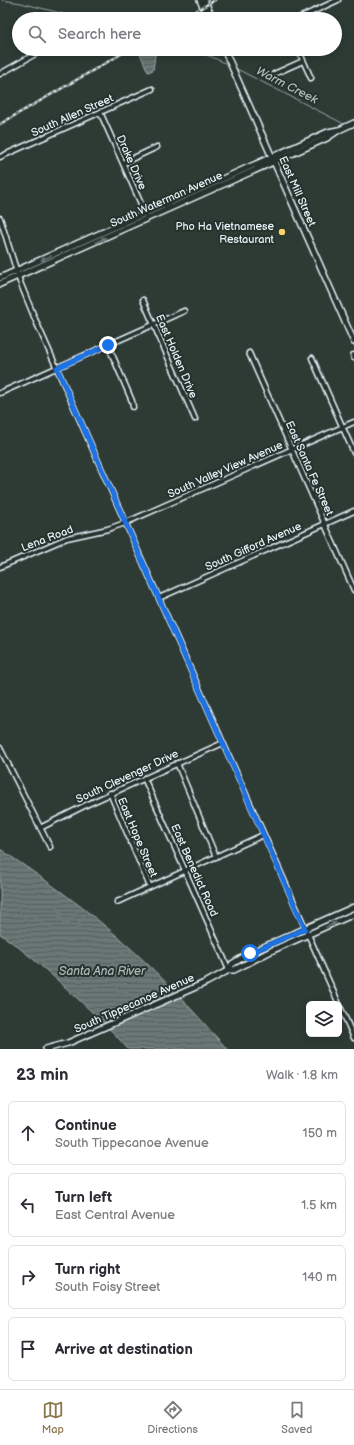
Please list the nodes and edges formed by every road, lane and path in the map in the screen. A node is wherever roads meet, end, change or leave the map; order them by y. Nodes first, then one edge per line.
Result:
1 (200, 0) edge
2 (204, 0) edge
3 (338, 0) edge
4 (205, 12) edge
5 (210, 12) edge
6 (312, 12) edge
7 (32, 56) edge
8 (228, 56) edge
9 (301, 56) edge
10 (303, 61) junction
11 (0, 74) edge
12 (274, 74) dead end
13 (310, 78) dead end
14 (152, 89) dead end
15 (100, 112) junction
16 (354, 123) edge
17 (339, 130) junction
18 (328, 132) junction
19 (157, 147) dead end
20 (302, 150) junction
21 (0, 157) edge
22 (273, 159) junction
23 (123, 163) junction
24 (146, 216) junction
25 (0, 218) edge
26 (88, 239) junction
27 (69, 254) junction
28 (18, 273) junction
29 (0, 278) edge
30 (0, 284) edge
31 (143, 300) dead end
32 (184, 311) dead end
33 (154, 325) junction
34 (354, 342) edge
35 (108, 345) junction
36 (249, 353) dead end
37 (312, 358) dead end
38 (57, 368) junction
39 (0, 393) edge
40 (133, 407) dead end
41 (195, 419) dead end
42 (354, 422) edge
43 (343, 427) junction
44 (292, 450) junction
45 (354, 453) edge
46 (354, 511) edge
47 (125, 523) junction
48 (325, 524) junction
49 (0, 567) edge
50 (354, 590) edge
51 (159, 598) junction
52 (223, 743) junction
53 (0, 748) edge
54 (177, 763) junction
55 (144, 778) junction
56 (110, 793) junction
57 (40, 828) junction
58 (264, 835) junction
59 (50, 847) dead end
60 (216, 857) junction
61 (185, 871) junction
62 (150, 888) junction
63 (117, 902) dead end
64 (354, 907) edge
65 (354, 914) edge
66 (305, 929) junction
67 (307, 935) junction
68 (229, 970) junction
69 (338, 1001) edge
70 (342, 1011) edge
71 (354, 1038) edge
72 (46, 1049) edge

1 - 4 main road
2 - 5 main road
3 - 6 street
7 - 11 street
8 - 22 main road, East Mill Street
9 - 10 street
10 - 12 street
10 - 13 street
14 - 15 street, South Allen Street
15 - 21 street, South Allen Street
15 - 23 street, Drake Drive
16 - 17 main road, South Waterman Avenue
17 - 18 main road, South Waterman Avenue
17 - 20 main road, South Waterman Avenue
18 - 20 main road
18 - 22 main road, South Waterman Avenue
19 - 23 street
20 - 22 main road, South Waterman Avenue
22 - 24 main road, South Waterman Avenue
22 - 34 main road, East Mill Street
23 - 24 street, Drake Drive
24 - 26 main road, South Waterman Avenue
27 -> 24 main road, South Waterman Avenue
25 - 28 street
26 - 27 main road
26 -> 28 main road, South Waterman Avenue
27 - 28 main road, South Waterman Avenue
28 - 29 main road, South Waterman Avenue
28 - 30 main road, South Waterman Avenue
28 - 38 street
31 - 33 street, East Holden Drive
32 - 33 street
33 - 35 street
33 - 41 street, East Holden Drive
35 - 38 street
35 - 40 street
36 - 44 street, East Santa Fe Street
37 - 43 street
38 - 39 street
38 - 47 street
42 - 43 street, South Valley View Avenue
43 - 44 street, South Valley View Avenue
43 - 45 street
44 - 47 street, South Valley View Avenue
44 - 48 street, East Santa Fe Street
46 - 48 street, South Gifford Avenue
47 - 49 street, Lena Road
47 - 51 street
48 - 50 street, East Santa Fe Street
48 - 51 street, South Gifford Avenue
51 - 52 street
52 - 54 street, South Clevenger Drive
52 - 58 street
53 - 57 street
54 - 55 street, South Clevenger Drive
54 - 60 street
55 - 56 street, South Clevenger Drive
55 - 61 street, East Benedict Road
56 - 57 street, South Clevenger Drive
56 - 62 street, East Hope Street
57 - 59 street
58 - 60 street
58 - 66 street
60 - 61 street
61 - 62 street
61 - 68 street, East Benedict Road
62 - 63 street
64 - 66 main road, South Tippecanoe Avenue
67 -> 65 main road, South Tippecanoe Avenue
66 - 67 street
66 - 68 main road, South Tippecanoe Avenue
67 - 68 main road, South Tippecanoe Avenue
67 - 69 street
68 - 72 main road, South Tippecanoe Avenue
70 - 71 street

